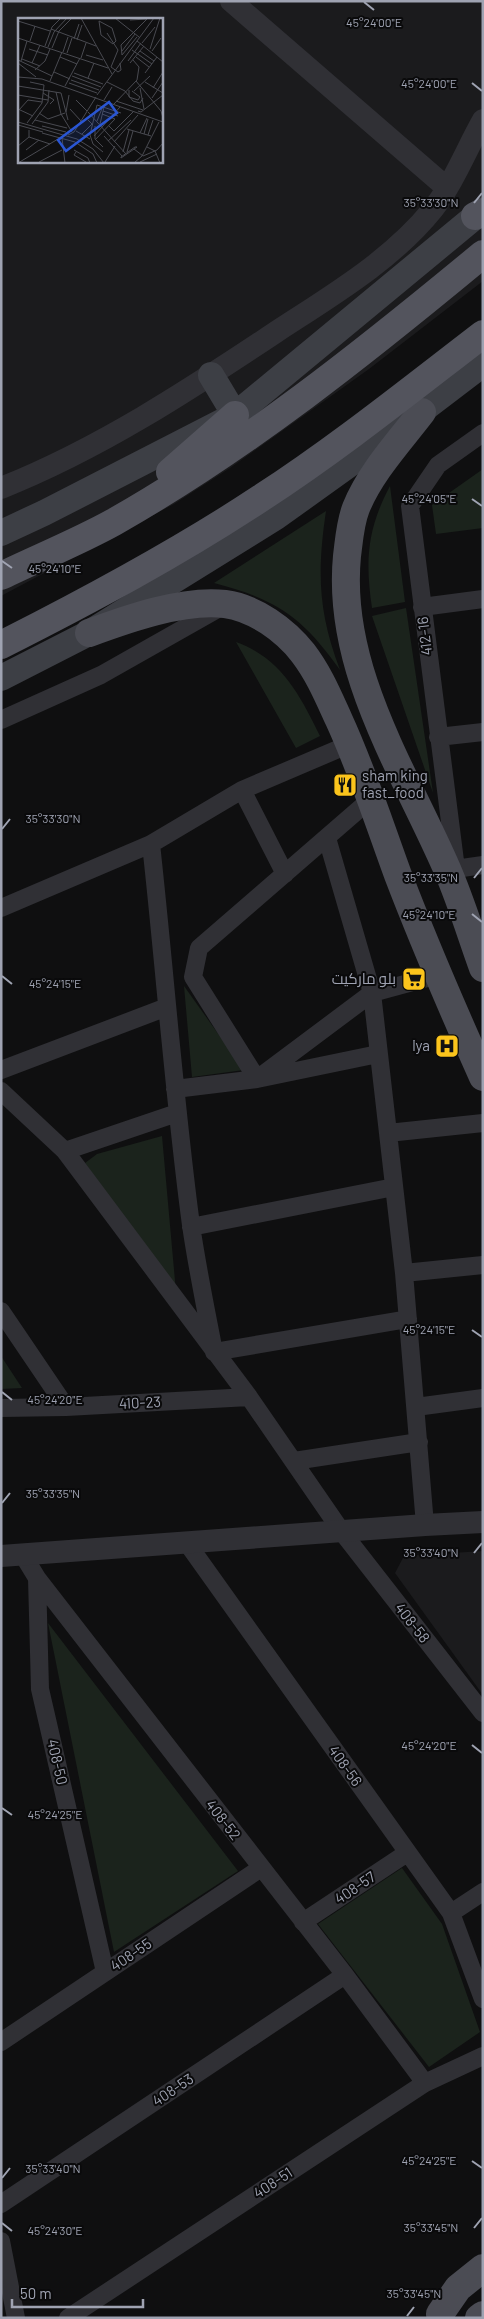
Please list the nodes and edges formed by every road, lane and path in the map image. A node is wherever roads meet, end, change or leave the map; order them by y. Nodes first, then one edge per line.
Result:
1 (231, 1) edge
2 (483, 120) edge
3 (447, 188) junction
4 (480, 212) edge
5 (483, 254) edge
6 (483, 334) edge
7 (483, 364) edge
8 (211, 375) junction
9 (422, 412) junction
10 (234, 415) junction
11 (483, 432) edge
12 (1, 488) edge
13 (112, 523) junction
14 (1, 533) edge
15 (1, 576) edge
16 (483, 598) edge
17 (225, 604) junction
18 (422, 606) junction
19 (89, 633) junction
20 (1, 645) edge
21 (1, 678) edge
22 (1, 720) edge
23 (483, 732) edge
24 (384, 733) junction
25 (438, 737) junction
26 (350, 744) junction
27 (242, 790) junction
28 (372, 798) junction
29 (327, 838) junction
30 (151, 844) junction
31 (483, 865) edge
32 (452, 870) junction
33 (285, 874) junction
34 (1, 908) edge
35 (483, 968) edge
36 (438, 975) junction
37 (372, 993) junction
38 (167, 1007) junction
39 (378, 1054) junction
40 (1, 1070) edge
41 (483, 1077) edge
42 (257, 1079) junction
43 (175, 1089) junction
44 (1, 1091) edge
45 (177, 1113) junction
46 (483, 1124) edge
47 (388, 1133) junction
48 (64, 1151) junction
49 (394, 1187) junction
50 (191, 1226) junction
51 (483, 1264) edge
52 (404, 1273) junction
53 (1, 1311) edge
54 (408, 1318) junction
55 (214, 1352) junction
56 (249, 1397) junction
57 (483, 1398) edge
58 (66, 1407) junction
59 (416, 1407) junction
60 (1, 1408) edge
61 (419, 1442) junction
62 (294, 1461) junction
63 (483, 1522) edge
64 (425, 1525) junction
65 (342, 1532) junction
66 (187, 1543) junction
67 (12, 1556) edge
68 (37, 1578) junction
69 (483, 1714) edge
70 (407, 1853) junction
71 (260, 1868) junction
72 (483, 1892) edge
73 (451, 1913) junction
74 (304, 1922) junction
75 (105, 1972) junction
76 (345, 1975) junction
77 (483, 1999) edge
78 (1, 2042) edge
79 (483, 2056) edge
80 (425, 2083) junction
81 (1, 2204) edge
82 (1, 2241) edge
83 (483, 2268) edge
84 (483, 2287) edge
85 (483, 2315) edge
86 (437, 2316) edge
87 (16, 2318) edge
88 (68, 2318) edge
89 (479, 2318) edge

1 - 3 street
2 - 3 street
3 - 8 street
4 - 10 main road
5 - 13 highway
6 - 20 highway
7 - 9 main road
8 - 10 main road
8 - 12 street
9 - 19 main road
9 - 24 main road
10 - 13 highway
10 - 14 main road
11 - 18 street, 412-16
13 - 15 highway
16 - 18 street
17 - 19 main road
17 - 22 street
17 - 26 main road
18 - 25 street, 412-16
19 - 21 main road
23 - 25 street
24 - 26 main road
24 - 32 main road
25 - 32 street, 412-16
26 - 27 street
26 - 28 main road
27 - 30 street
27 - 33 street
28 - 29 street
28 - 36 main road
29 - 33 street
29 - 37 street
30 - 34 street
30 - 38 street
31 - 32 street
32 - 35 main road
33 - 42 street
36 - 37 street
36 - 41 main road
37 - 39 street
37 - 42 street
38 - 40 street
38 - 43 street
39 - 42 street
39 - 47 street
42 - 43 street
43 - 45 street
44 - 48 street, 408-58
45 - 48 street
45 - 50 street
46 - 47 street
47 - 49 street
48 - 55 street, 408-58
49 - 50 street
49 - 52 street
50 - 55 street
51 - 52 street
52 - 54 street
53 - 58 street
54 - 55 street
54 - 59 street
55 - 56 street, 408-58
56 - 58 street, 410-23
56 - 62 street, 408-58
57 - 59 street
58 - 60 street, 410-23
59 - 61 street
61 - 62 street
61 - 64 street
62 - 65 street, 408-58
63 - 64 street
64 - 65 street
65 - 66 street
65 - 69 street, 408-58
66 - 67 street
66 - 70 street, 408-56
67 - 68 street, 408-52
68 - 71 street, 408-52
68 - 75 street, 408-50
70 - 73 street, 408-56
70 - 74 street, 408-57
71 - 74 street, 408-52
71 - 75 street, 408-55
72 - 73 street
73 - 77 street, 408-56
74 - 76 street, 408-52
75 - 78 street, 408-55
76 - 80 street, 408-52
76 - 81 street, 408-53
79 - 80 street, 408-51
80 - 88 street, 408-51
82 - 87 street
83 - 86 main road
84 - 86 main road
85 - 89 main road

